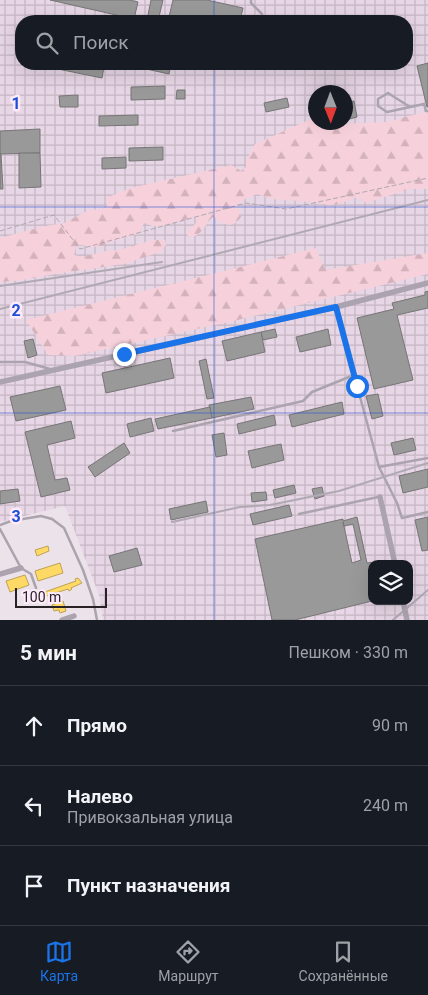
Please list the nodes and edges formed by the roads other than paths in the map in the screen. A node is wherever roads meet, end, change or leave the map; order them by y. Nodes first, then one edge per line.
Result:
1 (251, 0) edge
2 (262, 15) edge
3 (410, 107) junction
4 (428, 111) edge
5 (428, 283) edge
6 (336, 307) junction
7 (0, 362) edge
8 (55, 370) junction
9 (354, 375) junction
10 (0, 382) edge
11 (173, 431) dead end
12 (428, 458) edge
13 (379, 467) junction
14 (380, 497) joint
15 (428, 512) edge
16 (299, 514) dead end
17 (0, 525) edge
18 (0, 529) edge
19 (394, 560) edge
20 (21, 568) junction
21 (0, 574) edge
22 (36, 588) dead end
23 (404, 605) edge
24 (74, 616) dead end
25 (62, 620) edge
26 (96, 620) edge
27 (407, 620) edge

1 - 2 lane
3 - 3 lane
3 - 4 lane
5 - 6 street
6 - 8 street
6 - 9 lane
7 - 8 lane
8 - 10 street
9 - 11 lane
9 - 13 lane
12 - 13 lane
13 - 15 lane
14 - 16 lane
14 - 19 street
17 - 26 lane
18 - 20 lane
20 - 21 street
20 - 22 lane
23 - 27 street
24 - 25 street

